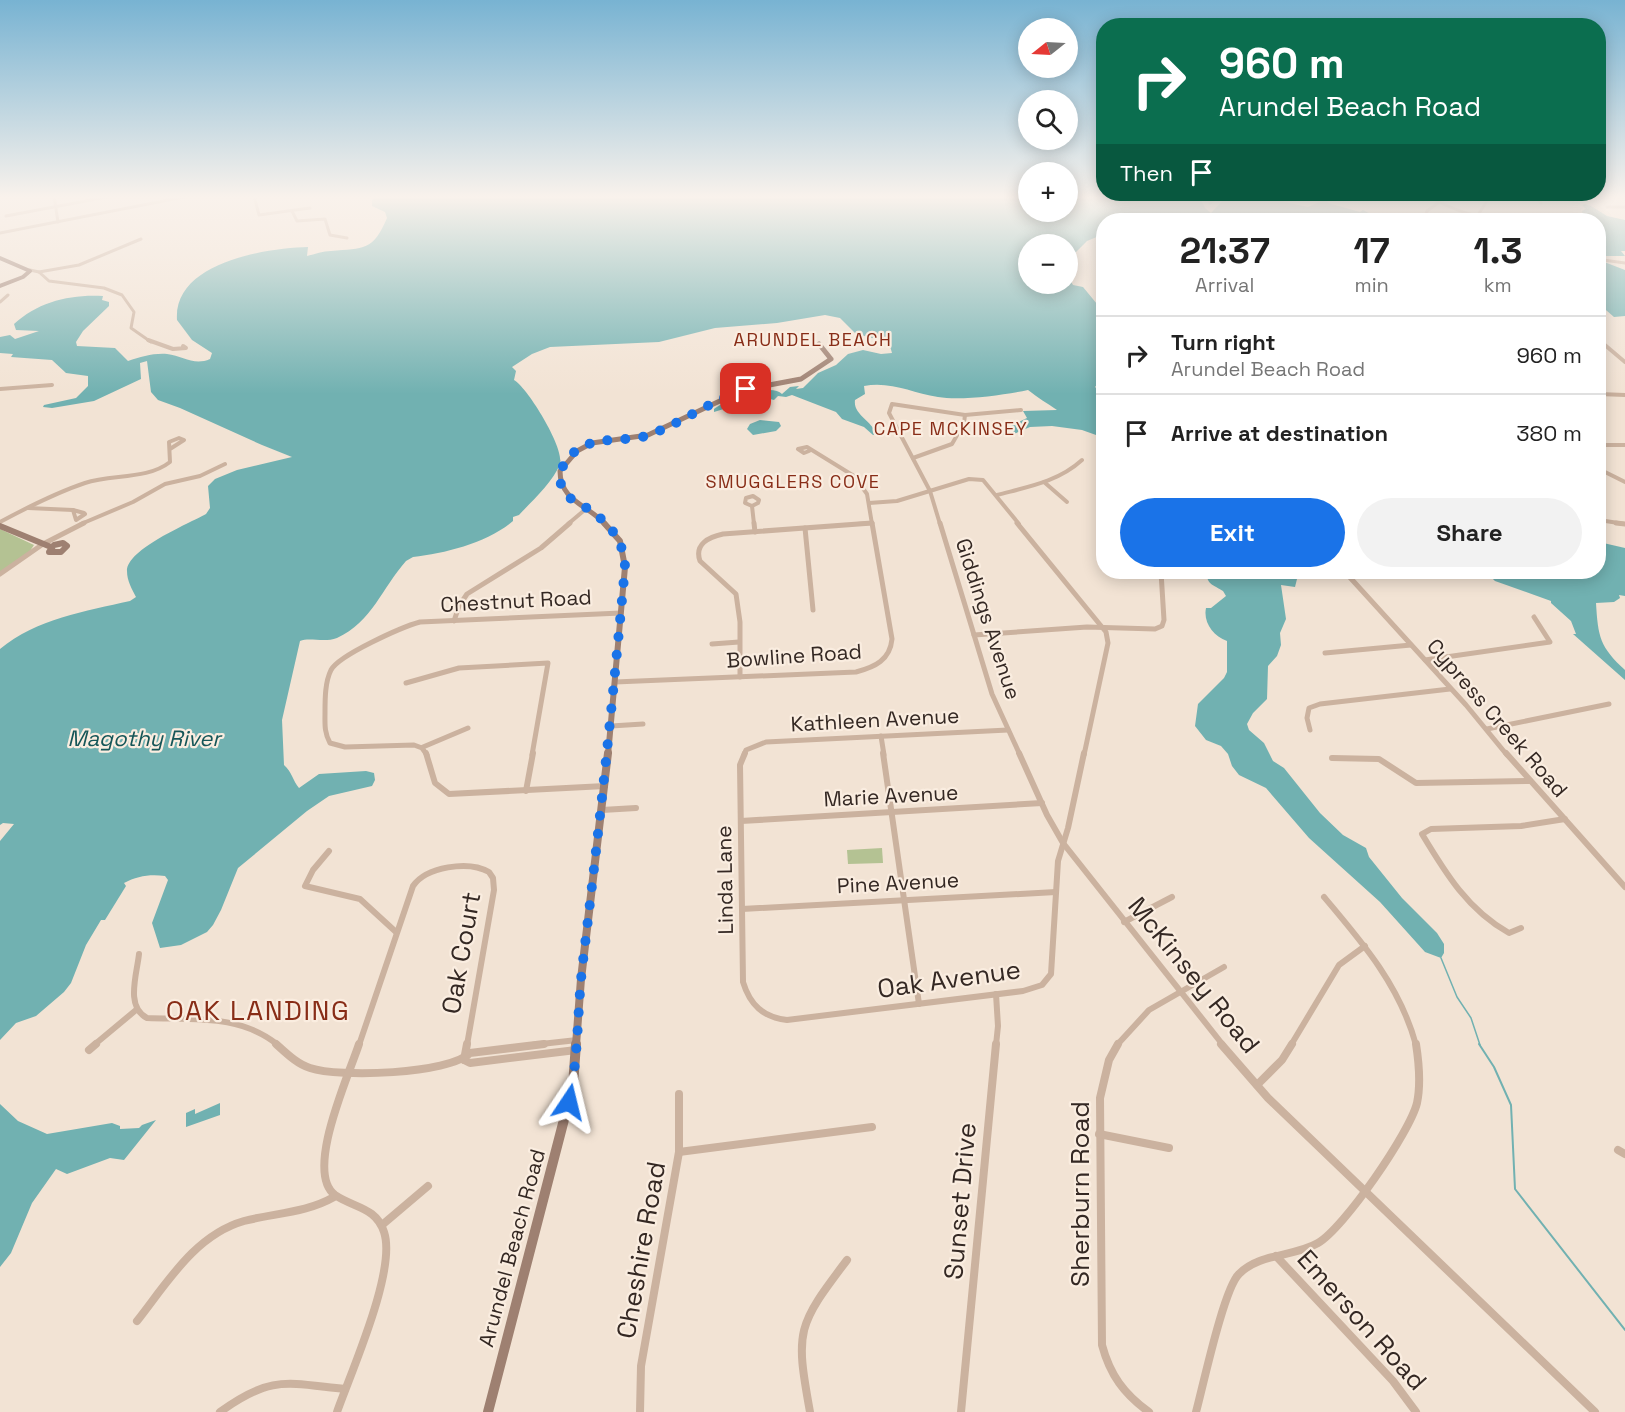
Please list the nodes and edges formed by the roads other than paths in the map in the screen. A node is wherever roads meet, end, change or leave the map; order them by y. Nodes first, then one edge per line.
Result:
1 (10, 262) edge
2 (86, 262) edge
3 (30, 270) junction
4 (39, 272) junction
5 (0, 286) edge
6 (8, 295) dead end
7 (0, 302) edge
8 (819, 344) dead end
9 (183, 346) dead end
10 (1606, 346) edge
11 (1625, 362) edge
12 (52, 385) dead end
13 (0, 388) edge
14 (1606, 394) edge
15 (1625, 395) edge
16 (1021, 410) dead end
17 (965, 415) junction
18 (1606, 445) edge
19 (1625, 446) edge
20 (170, 449) dead end
21 (809, 451) dead end
22 (913, 458) junction
23 (1082, 460) dead end
24 (225, 464) dead end
25 (1606, 472) edge
26 (1044, 482) junction
27 (1625, 482) edge
28 (930, 491) junction
29 (997, 495) junction
30 (1067, 502) dead end
31 (869, 503) junction
32 (752, 506) dead end
33 (27, 508) junction
34 (587, 508) junction
35 (73, 510) dead end
36 (1606, 521) edge
37 (0, 522) edge
38 (872, 523) junction
39 (1625, 524) edge
40 (0, 526) edge
41 (805, 528) junction
42 (755, 532) junction
43 (43, 544) junction
44 (51, 547) dead end
45 (0, 574) edge
46 (1161, 579) edge
47 (1351, 579) edge
48 (813, 610) dead end
49 (621, 613) junction
50 (1534, 617) dead end
51 (454, 621) junction
52 (1103, 627) junction
53 (974, 635) junction
54 (739, 642) junction
55 (712, 644) dead end
56 (1411, 645) junction
57 (1325, 654) dead end
58 (1425, 660) junction
59 (740, 677) junction
60 (615, 682) junction
61 (406, 683) dead end
62 (1450, 689) junction
63 (1609, 704) dead end
64 (643, 724) dead end
65 (611, 726) junction
66 (468, 728) dead end
67 (1488, 729) junction
68 (1008, 730) junction
69 (1310, 730) dead end
70 (882, 736) junction
71 (423, 747) junction
72 (746, 750) joint
73 (1332, 758) dead end
74 (1530, 781) junction
75 (604, 786) junction
76 (526, 791) junction
77 (1042, 804) junction
78 (636, 808) dead end
79 (602, 810) junction
80 (891, 813) junction
81 (1564, 819) junction
82 (741, 821) junction
83 (1063, 843) junction
84 (329, 851) dead end
85 (1625, 887) edge
86 (1056, 892) junction
87 (1172, 897) dead end
88 (1324, 897) dead end
89 (903, 899) junction
90 (742, 909) junction
91 (1124, 922) junction
92 (1521, 928) dead end
93 (396, 932) junction
94 (1365, 946) junction
95 (139, 954) dead end
96 (1224, 967) dead end
97 (1179, 991) junction
98 (996, 994) junction
99 (919, 1004) junction
100 (755, 1008) joint
101 (136, 1010) junction
102 (577, 1040) junction
103 (88, 1050) dead end
104 (576, 1050) junction
105 (464, 1060) junction
106 (348, 1074) junction
107 (1257, 1085) junction
108 (679, 1094) dead end
109 (872, 1127) dead end
110 (1099, 1134) junction
111 (1169, 1148) dead end
112 (679, 1152) junction
113 (428, 1186) dead end
114 (1365, 1190) junction
115 (334, 1197) junction
116 (382, 1225) junction
117 (1276, 1256) junction
118 (848, 1260) dead end
119 (137, 1321) dead end
120 (345, 1389) junction
121 (220, 1412) edge
122 (337, 1412) edge
123 (488, 1412) edge
124 (640, 1412) edge
125 (810, 1412) edge
126 (961, 1412) edge
127 (1149, 1412) edge
128 (1196, 1412) edge
129 (1416, 1412) edge
130 (1595, 1412) edge

1 - 3 street
2 - 4 street
3 - 4 street
3 - 5 street
4 - 9 street
6 - 7 street
8 - 34 street, Arundel Beach Road
10 - 11 street
12 - 13 street
14 - 15 street
16 - 17 street
17 - 22 street
17 - 22 street, Giddings Avenue
18 - 19 street
20 - 33 street
21 - 31 street
22 - 28 street, Giddings Avenue
23 - 26 street
24 - 43 street
25 - 27 street
26 - 29 street
26 - 30 street
28 - 29 street
28 - 31 street
28 - 53 street, Giddings Avenue
29 - 52 street
31 - 38 street, Bowline Road
32 - 42 street
33 - 35 street
33 - 37 street
34 - 49 street, Arundel Beach Road
34 - 51 street
36 - 39 street
38 - 41 street
38 - 59 street, Bowline Road
40 - 43 street
41 - 42 street
41 - 48 street
42 - 54 street
43 - 44 street
43 - 45 street
46 - 52 street
47 - 56 street, Cypress Creek Road
49 - 51 street, Chestnut Road
49 - 60 street, Arundel Beach Road
50 - 58 street
51 - 71 street, Chestnut Road
52 - 53 street
52 - 83 street
53 - 68 street, Giddings Avenue
54 - 55 street
54 - 59 street
56 - 57 street
56 - 58 street, Cypress Creek Road
58 - 62 street, Cypress Creek Road
59 - 60 street, Bowline Road
60 - 65 street, Arundel Beach Road
61 - 76 street
62 - 67 street, Cypress Creek Road
62 - 69 street
63 - 67 street
64 - 65 street
65 - 75 street, Arundel Beach Road
66 - 71 street
67 - 74 street, Cypress Creek Road
68 - 70 street, Kathleen Avenue
68 - 77 street, Giddings Avenue
70 - 72 street, Kathleen Avenue
70 - 80 street
71 - 76 street
72 - 82 street, Linda Lane
73 - 74 street
74 - 81 street, Cypress Creek Road
75 - 76 street
75 - 79 street, Arundel Beach Road
77 - 80 street, Marie Avenue
77 - 83 street, Giddings Avenue
78 - 79 street
79 - 102 street, Arundel Beach Road
80 - 82 street, Marie Avenue
80 - 89 street
81 - 85 street, Cypress Creek Road
81 - 92 street
82 - 90 street, Linda Lane
83 - 86 street, Oak Avenue
83 - 91 street, McKinsey Road
84 - 93 street
86 - 89 street, Pine Avenue
86 - 98 street, Oak Avenue
87 - 91 street
88 - 94 street
89 - 90 street, Pine Avenue
89 - 99 street
90 - 100 street, Linda Lane
91 - 97 street, McKinsey Road
93 - 105 street, Oak Court
93 - 106 street, Oak Court
94 - 107 street
94 - 114 street
95 - 101 street
96 - 97 street, Sherburn Road
97 - 107 street, McKinsey Road
97 - 110 street, Sherburn Road
98 - 99 street, Oak Avenue
98 - 126 street, Sunset Drive
99 - 100 street, Oak Avenue
101 - 103 street
101 - 106 street
102 - 104 street, Arundel Beach Road
102 - 105 street
104 - 105 street
104 - 123 street, Arundel Beach Road
105 - 106 street
106 - 115 street, Oak Court
107 - 114 street, McKinsey Road
108 - 112 street, Cheshire Road
109 - 112 street
110 - 111 street
110 - 127 street, Sherburn Road
112 - 124 street, Cheshire Road
113 - 116 street
114 - 117 street
114 - 130 street, McKinsey Road
115 - 116 street
115 - 119 street
116 - 120 street
117 - 128 street
117 - 129 street, Emerson Road
118 - 125 street
120 - 121 street
120 - 122 street

